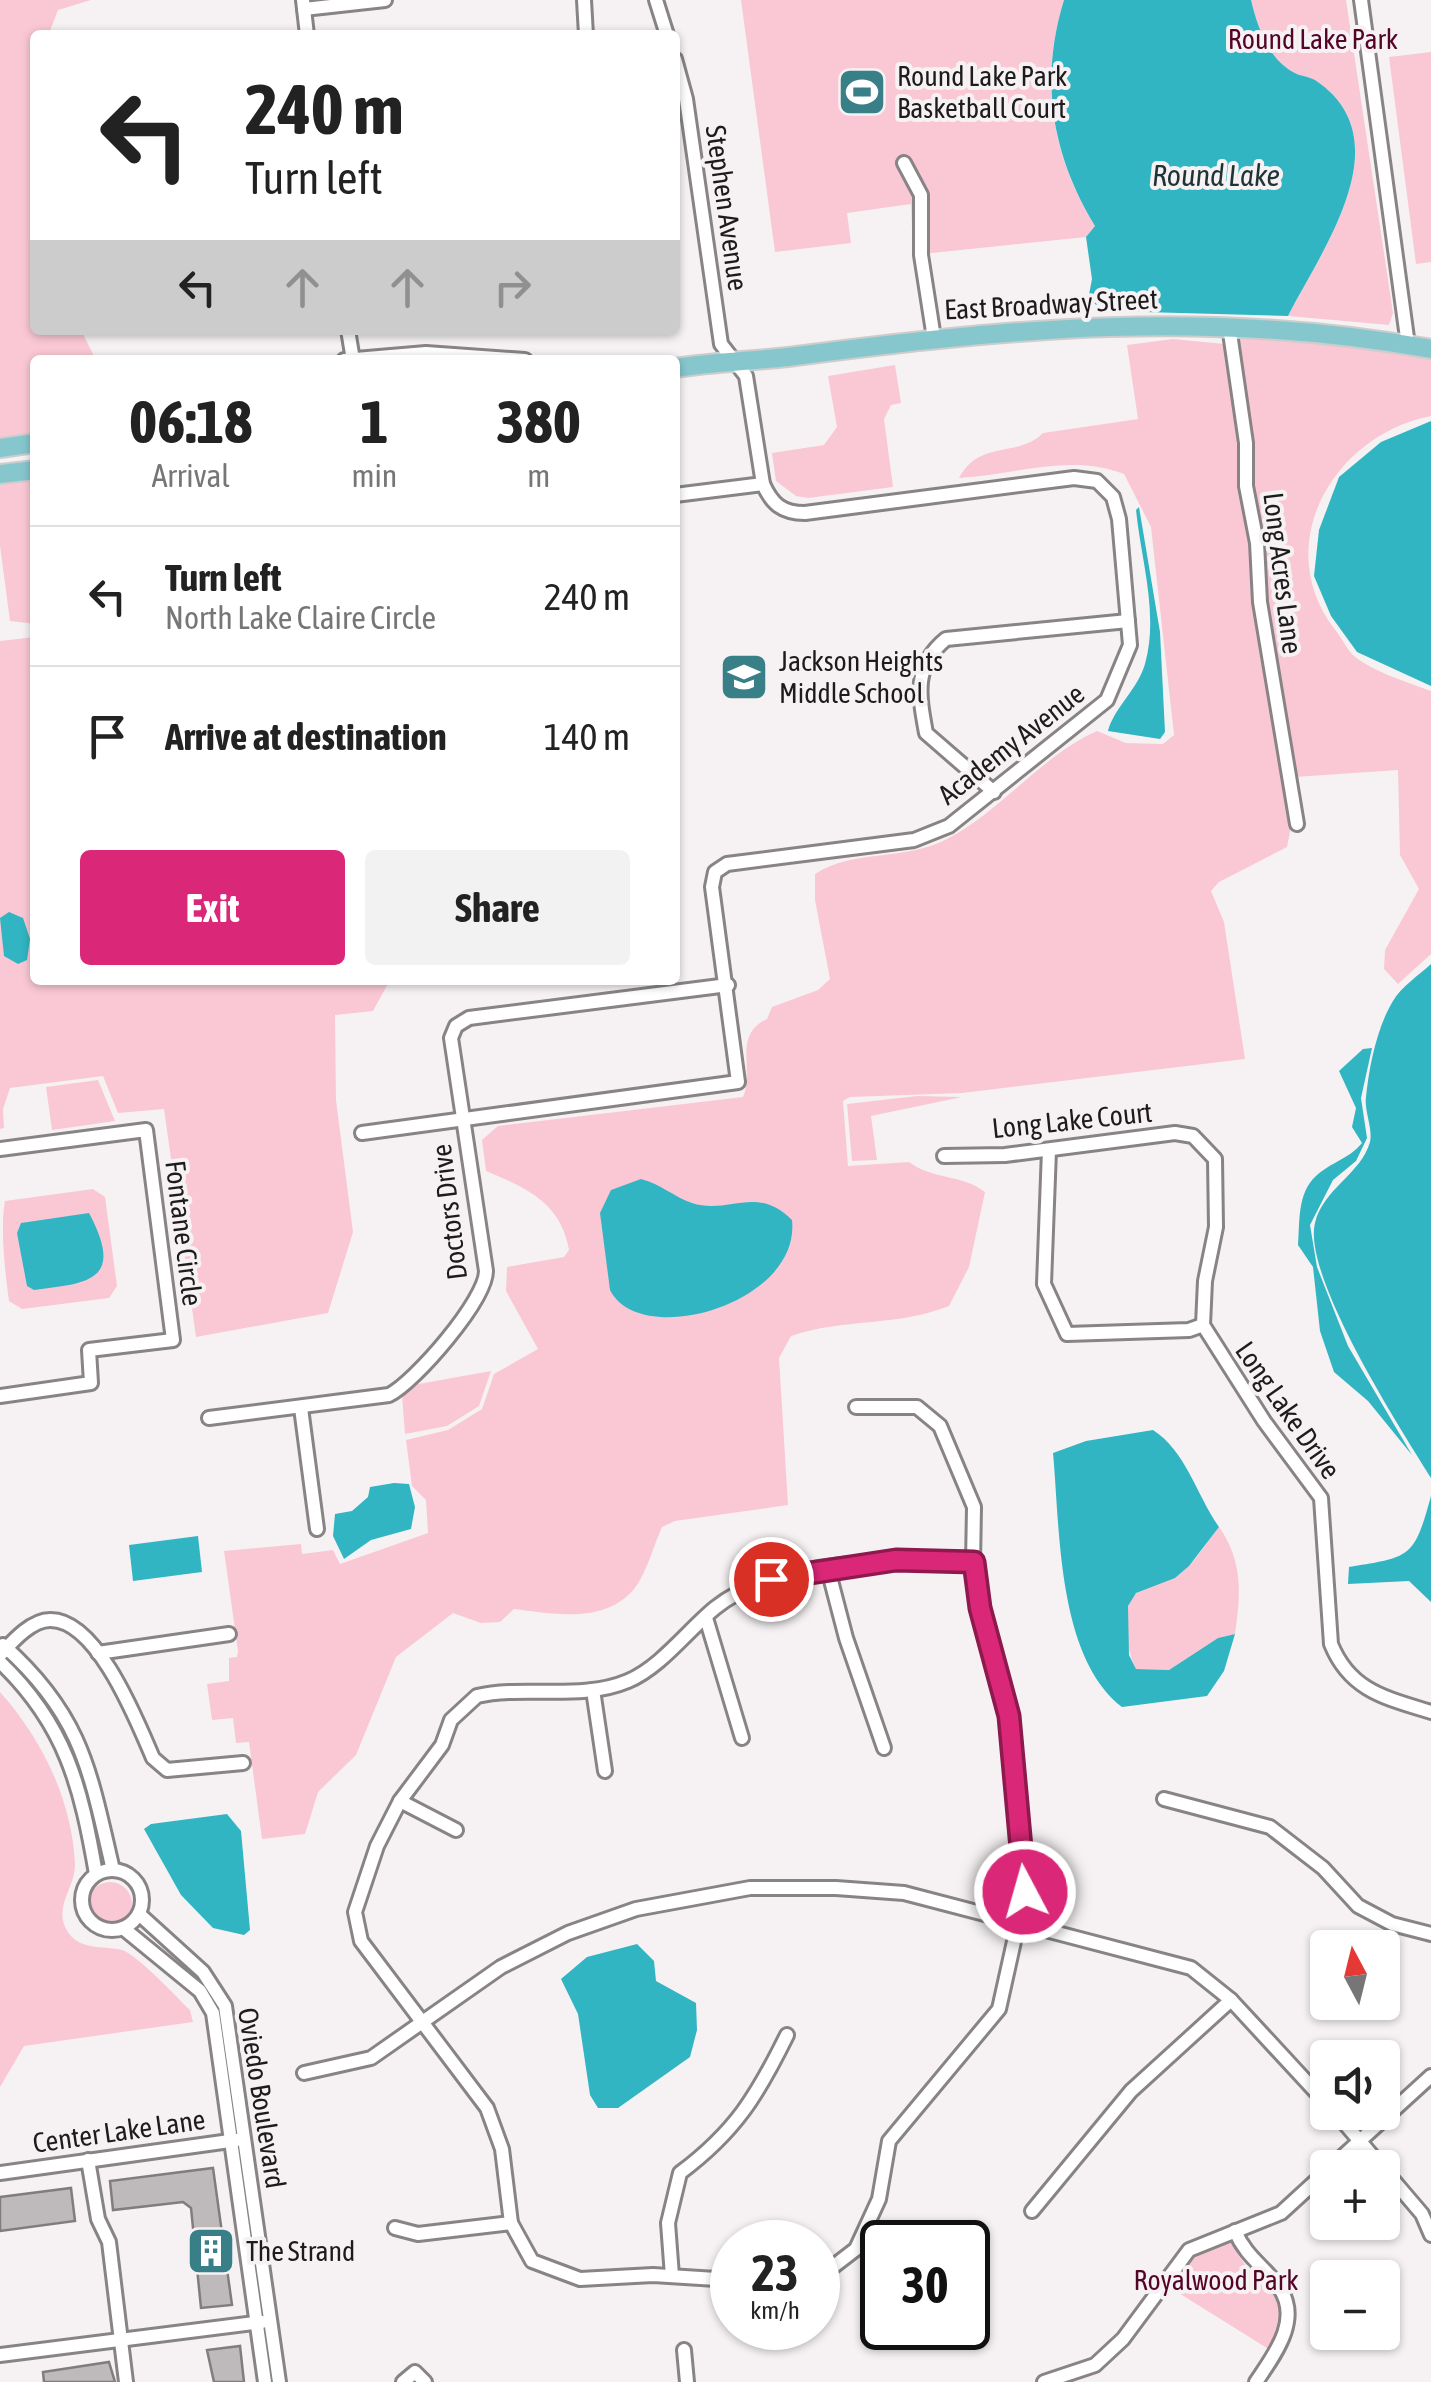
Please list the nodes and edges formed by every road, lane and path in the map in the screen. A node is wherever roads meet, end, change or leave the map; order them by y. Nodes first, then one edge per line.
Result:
1 (384, 0) edge
2 (584, 0) edge
3 (656, 0) edge
4 (1361, 0) edge
5 (303, 5) edge
6 (306, 30) edge
7 (586, 30) edge
8 (665, 30) edge
9 (680, 77) edge
10 (904, 163) dead end
11 (1229, 326) junction
12 (934, 338) junction
13 (1408, 345) junction
14 (1431, 349) edge
15 (401, 355) edge
16 (454, 355) edge
17 (734, 362) junction
18 (680, 367) edge
19 (30, 444) edge
20 (0, 448) edge
21 (30, 471) edge
22 (0, 474) edge
23 (763, 484) junction
24 (680, 494) edge
25 (1128, 621) junction
26 (994, 792) junction
27 (1298, 824) dead end
28 (728, 985) junction
29 (463, 1120) junction
30 (362, 1132) dead end
31 (1202, 1144) joint
32 (0, 1149) edge
33 (1049, 1150) junction
34 (944, 1156) dead end
35 (1203, 1325) junction
36 (0, 1396) edge
37 (856, 1407) dead end
38 (301, 1408) junction
39 (209, 1418) dead end
40 (317, 1529) dead end
41 (974, 1562) junction
42 (828, 1569) junction
43 (706, 1618) junction
44 (229, 1634) dead end
45 (2, 1652) edge
46 (98, 1652) junction
47 (593, 1690) junction
48 (1431, 1712) edge
49 (742, 1738) dead end
50 (884, 1748) dead end
51 (243, 1763) dead end
52 (604, 1771) dead end
53 (1164, 1800) dead end
54 (400, 1801) junction
55 (456, 1830) dead end
56 (114, 1870) junction
57 (96, 1874) junction
58 (139, 1914) junction
59 (1020, 1925) junction
60 (123, 1928) junction
61 (1431, 1934) edge
62 (1231, 2000) junction
63 (422, 2020) junction
64 (786, 2034) dead end
65 (304, 2073) dead end
66 (1431, 2076) edge
67 (1310, 2085) edge
68 (1351, 2130) edge
69 (238, 2140) junction
70 (1360, 2140) junction
71 (1349, 2150) edge
72 (88, 2160) junction
73 (0, 2173) edge
74 (1310, 2186) edge
75 (1032, 2211) dead end
76 (510, 2223) junction
77 (395, 2228) dead end
78 (1234, 2231) junction
79 (1431, 2235) edge
80 (840, 2262) edge
81 (672, 2276) junction
82 (710, 2279) edge
83 (263, 2322) junction
84 (121, 2340) junction
85 (684, 2350) dead end
86 (0, 2355) edge
87 (126, 2382) edge
88 (264, 2382) edge
89 (278, 2382) edge
90 (403, 2382) edge
91 (426, 2382) edge
92 (687, 2382) edge
93 (1044, 2382) edge
94 (1256, 2382) edge

1 - 5 street
2 - 7 street
3 - 8 street
4 - 13 street
5 - 6 street
9 - 17 street, Stephen Avenue
10 - 12 street
11 - 12 main road, East Broadway Street
11 - 13 main road, East Broadway Street
11 - 27 street, Long Acres Lane
12 - 17 main road, East Broadway Street
13 - 14 main road, East Broadway Street
15 - 16 street
17 - 18 main road, East Broadway Street
17 - 23 street
19 - 20 main road
21 - 22 main road
23 - 24 street
23 - 25 street, Academy Avenue
25 - 26 street, Academy Avenue
25 - 26 street
26 - 28 street, Academy Avenue
28 - 29 street
28 - 29 street, Doctors Drive
29 - 30 street
29 - 38 street, Doctors Drive
31 - 33 street, Long Lake Court
31 - 35 street, Long Lake Drive
32 - 36 street, Fontane Circle
33 - 34 street, Long Lake Court
33 - 35 street
35 - 48 street, Long Lake Drive
37 - 41 street
38 - 39 street, Doctors Drive
38 - 40 street
41 - 42 street
41 - 59 street
42 - 43 street
42 - 50 street
43 - 47 street
43 - 49 street
44 - 46 street
45 - 46 street
45 - 56 street
45 - 57 street
46 - 51 street
47 - 52 street
47 - 54 street
53 - 61 street
54 - 55 street
54 - 63 street
56 - 57 street
56 - 58 street
57 - 60 street
58 - 60 street
58 - 69 street, Oviedo Boulevard
59 - 62 street
59 - 63 street
59 - 80 street
60 - 69 street, Oviedo Boulevard
62 - 67 street
62 - 75 street
63 - 65 street
63 - 76 street
64 - 81 street
66 - 70 street
68 - 70 street
69 - 72 street, Center Lake Lane
69 - 83 street, Oviedo Boulevard
70 - 71 street
70 - 79 street
72 - 73 street, Center Lake Lane
72 - 84 street
74 - 78 street
76 - 77 street
76 - 81 street
78 - 93 street
78 - 94 street
81 - 82 street
83 - 84 street
83 - 88 street, Oviedo Boulevard
83 - 89 street, Oviedo Boulevard
84 - 86 street
84 - 87 street
85 - 92 street
90 - 91 street

